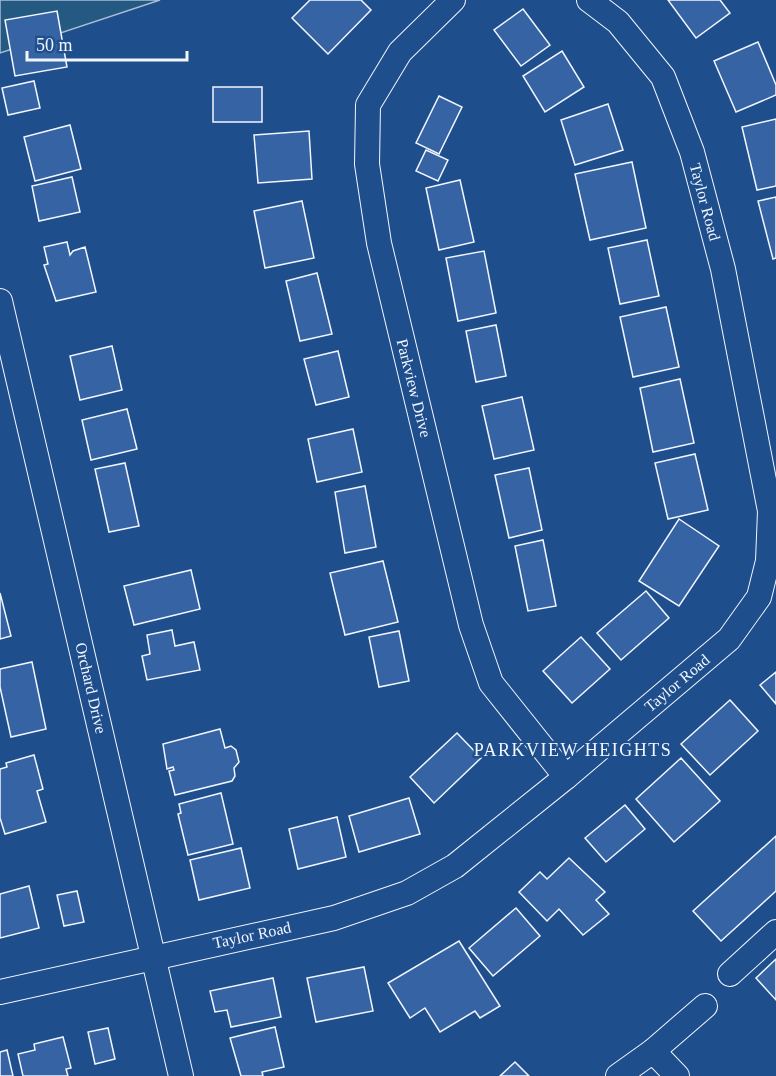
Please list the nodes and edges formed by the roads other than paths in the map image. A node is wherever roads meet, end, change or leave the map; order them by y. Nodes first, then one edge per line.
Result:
1 (453, 0) edge
2 (589, 0) edge
3 (0, 301) edge
4 (566, 777) junction
5 (776, 932) edge
6 (154, 956) junction
7 (730, 974) dead end
8 (0, 992) edge
9 (705, 1006) dead end
10 (653, 1051) junction
11 (181, 1076) edge
12 (618, 1076) edge
13 (677, 1076) edge

1 - 4 street, Parkview Drive
2 - 4 street, Taylor Road
3 - 6 street, Orchard Drive
4 - 6 street, Taylor Road
5 - 7 street
6 - 8 street, Taylor Road
6 - 11 street, Orchard Drive
9 - 10 street
10 - 12 street
10 - 13 street

